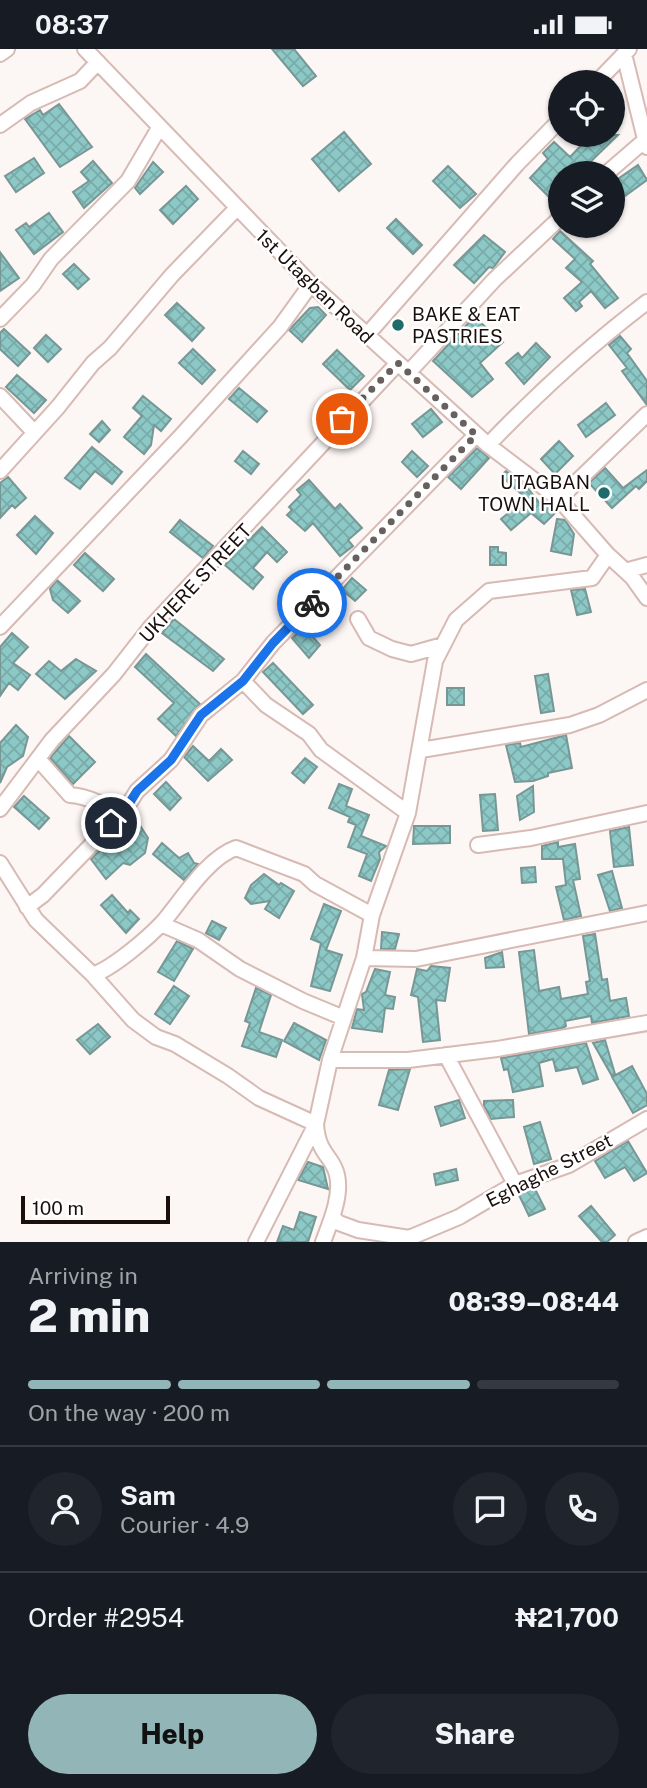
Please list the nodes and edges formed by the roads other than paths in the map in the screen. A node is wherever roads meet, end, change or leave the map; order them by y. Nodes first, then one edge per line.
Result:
1 (7, 49) edge
2 (85, 49) edge
3 (627, 51) edge
4 (0, 54) edge
5 (98, 62) junction
6 (609, 70) edge
7 (0, 125) edge
8 (159, 128) junction
9 (548, 132) edge
10 (645, 144) edge
11 (623, 161) edge
12 (236, 209) junction
13 (548, 229) edge
14 (311, 284) junction
15 (647, 302) edge
16 (0, 319) edge
17 (367, 335) junction
18 (403, 368) junction
19 (0, 396) edge
20 (647, 414) edge
21 (34, 432) junction
22 (476, 435) junction
23 (488, 446) junction
24 (0, 471) edge
25 (559, 499) junction
26 (608, 555) junction
27 (647, 565) edge
28 (625, 571) junction
29 (647, 598) edge
30 (358, 619) dead end
31 (0, 627) edge
32 (443, 645) junction
33 (243, 681) junction
34 (647, 690) edge
35 (421, 750) junction
36 (39, 760) junction
37 (0, 809) edge
38 (125, 810) junction
39 (408, 813) junction
40 (647, 813) edge
41 (478, 845) dead end
42 (0, 863) edge
43 (27, 907) junction
44 (647, 913) edge
45 (372, 915) junction
46 (161, 924) junction
47 (364, 958) junction
48 (93, 975) junction
49 (344, 1018) junction
50 (647, 1023) edge
51 (446, 1055) junction
52 (330, 1060) junction
53 (647, 1119) edge
54 (316, 1124) junction
55 (515, 1184) junction
56 (332, 1217) junction
57 (647, 1237) edge
58 (256, 1242) edge
59 (323, 1242) edge
60 (636, 1242) edge

1 - 4 street
2 - 5 street, 1st Utagban Road
3 - 6 street
3 - 10 street
5 - 7 street
5 - 8 street, 1st Utagban Road
8 - 12 street, 1st Utagban Road
8 - 16 street
9 - 17 street
10 - 11 street
12 - 14 street, 1st Utagban Road
12 - 21 street
13 - 18 street, UKHERE STREET
14 - 17 street, 1st Utagban Road
14 - 31 street
15 - 23 street
17 - 18 street, 1st Utagban Road
18 - 22 street, 1st Utagban Road
18 - 36 street, UKHERE STREET
19 - 21 street
20 - 25 street
21 - 24 street
22 - 23 street, 1st Utagban Road
22 - 33 street
23 - 25 street, 1st Utagban Road
25 - 26 street, 1st Utagban Road
26 - 28 street, 1st Utagban Road
26 - 32 street
27 - 28 street
28 - 29 street, 1st Utagban Road
30 - 32 street
32 - 35 street
33 - 38 street
33 - 39 street
34 - 35 street
35 - 39 street
36 - 37 street, UKHERE STREET
36 - 38 street
38 - 43 street
39 - 45 street
40 - 41 street
42 - 43 street
43 - 48 street
44 - 47 street
45 - 46 street
45 - 47 street
46 - 48 street
46 - 49 street
47 - 49 street
48 - 54 street
49 - 52 street
50 - 51 street
51 - 52 street
51 - 55 street
52 - 54 street
53 - 55 street, Eghaghe Street
54 - 56 street
54 - 58 street
55 - 56 street, Eghaghe Street
56 - 59 street
57 - 60 street

